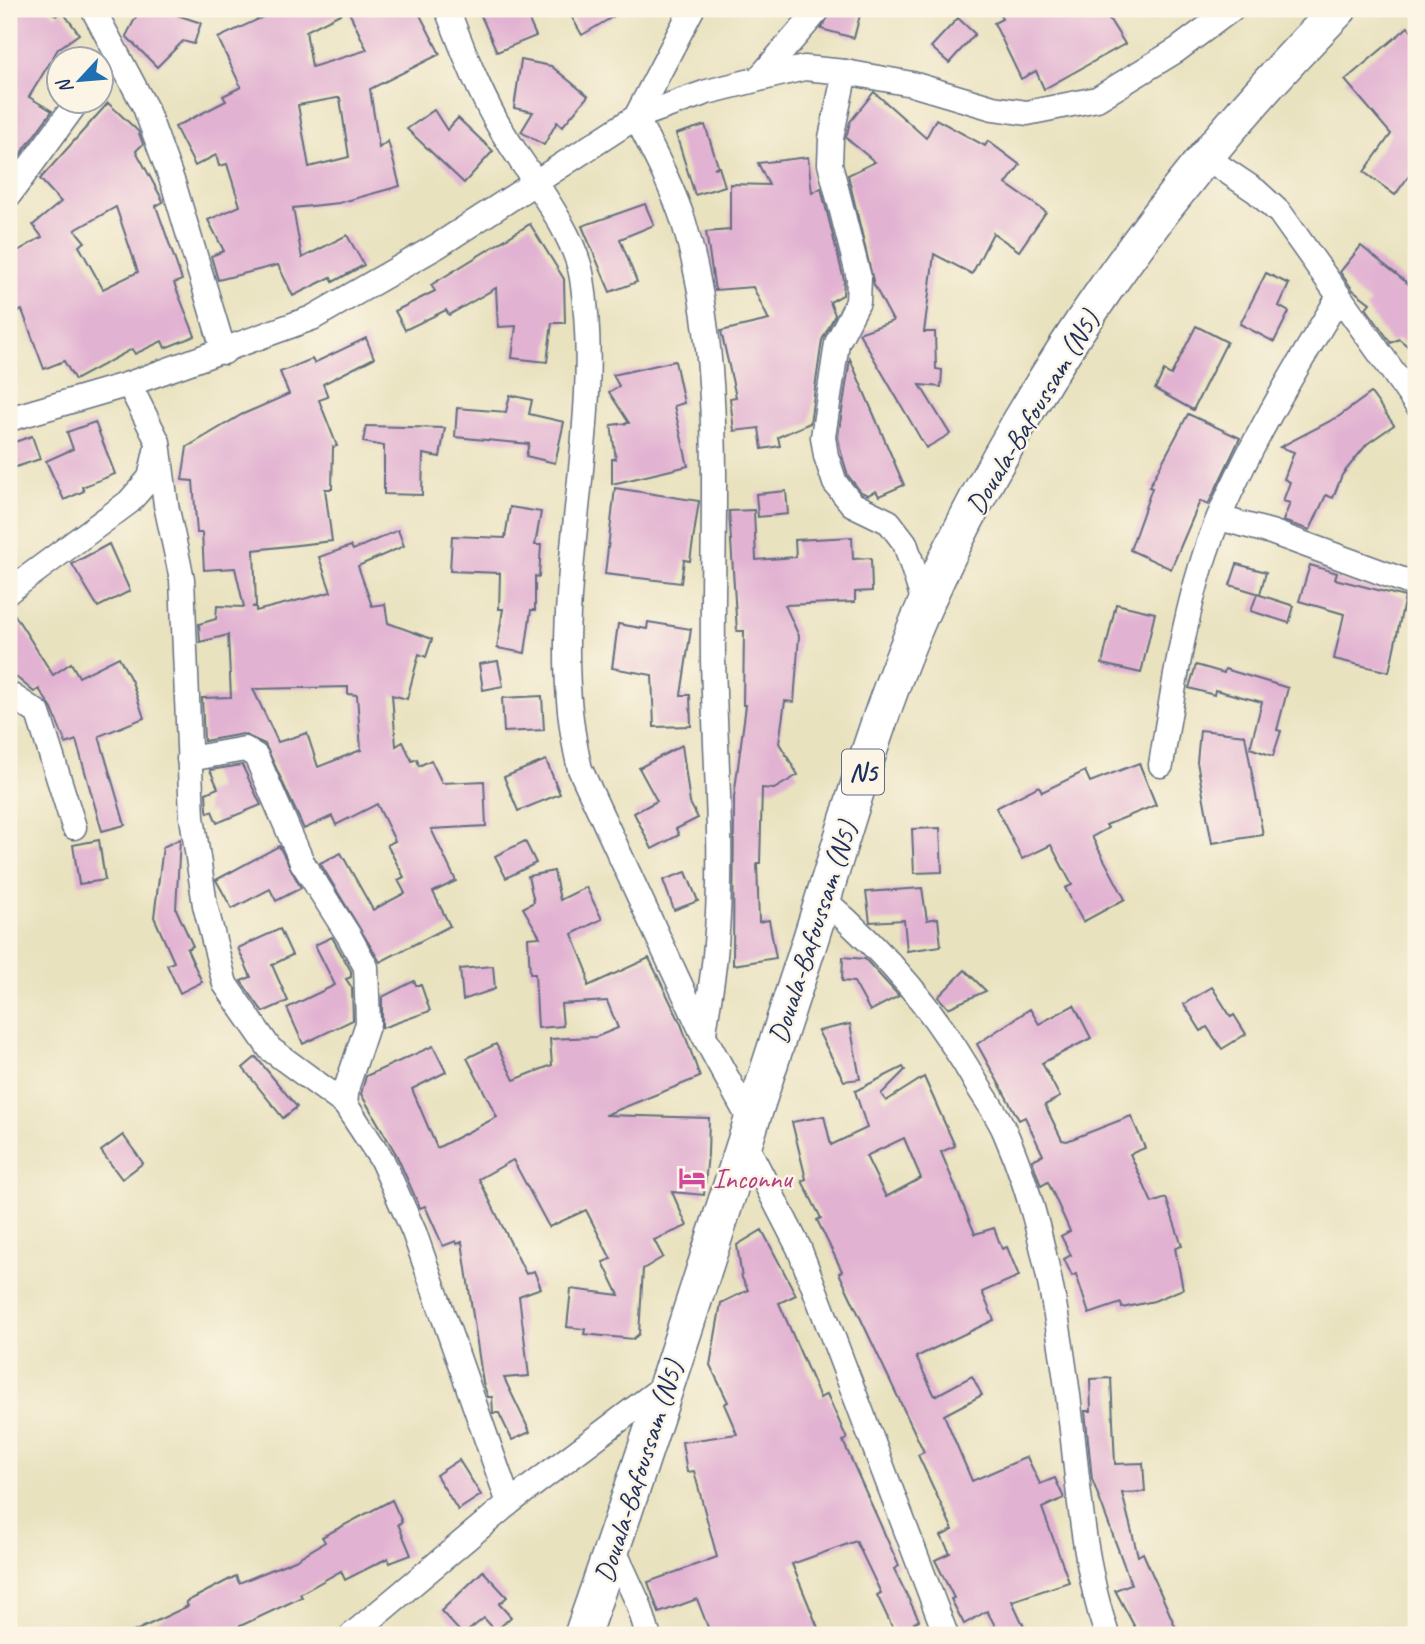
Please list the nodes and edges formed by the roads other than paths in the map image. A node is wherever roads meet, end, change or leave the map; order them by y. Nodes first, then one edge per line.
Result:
1 (93, 9) edge
2 (447, 9) edge
3 (692, 9) edge
4 (819, 9) edge
5 (1232, 9) edge
6 (1339, 9) edge
7 (104, 46) edge
8 (116, 71) edge
9 (845, 72) junction
10 (760, 77) junction
11 (67, 116) edge
12 (636, 117) junction
13 (1204, 156) junction
14 (535, 181) junction
15 (9, 195) edge
16 (1339, 297) junction
17 (224, 352) junction
18 (129, 384) junction
19 (1412, 387) edge
20 (9, 419) edge
21 (158, 442) junction
22 (1219, 518) junction
23 (1416, 585) edge
24 (9, 591) edge
25 (925, 606) junction
26 (9, 694) edge
27 (189, 759) junction
28 (1161, 765) dead end
29 (74, 827) dead end
30 (823, 899) junction
31 (704, 1034) junction
32 (345, 1104) junction
33 (748, 1131) junction
34 (667, 1384) junction
35 (509, 1503) junction
36 (613, 1548) junction
37 (352, 1635) edge
38 (582, 1635) edge
39 (648, 1635) edge
40 (946, 1635) edge
41 (1107, 1635) edge

1 - 7 street
2 - 14 street
3 - 12 street
4 - 10 street
5 - 9 street
6 - 13 highway, Douala-Bafoussam (N5) / N5
8 - 17 street
9 - 10 street
9 - 25 street
10 - 12 street
11 - 15 street
12 - 14 street
12 - 31 street
13 - 16 street
13 - 25 highway, Douala-Bafoussam (N5) / N5
14 - 17 street
14 - 31 street
16 - 19 street
16 - 22 street
17 - 18 street
18 - 20 street
18 - 21 street
21 - 24 street
21 - 27 street
22 - 23 street
22 - 28 street
25 - 30 highway, Douala-Bafoussam (N5) / N5
26 - 29 street
27 - 32 street
27 - 32 street
30 - 33 highway, Douala-Bafoussam (N5) / N5
30 - 41 street
31 - 33 street
32 - 35 street
33 - 34 highway, Douala-Bafoussam (N5) / N5
33 - 40 street
34 - 35 street
34 - 36 highway, Douala-Bafoussam (N5) / N5
35 - 37 street
36 - 38 highway, Douala-Bafoussam (N5) / N5
36 - 39 street

